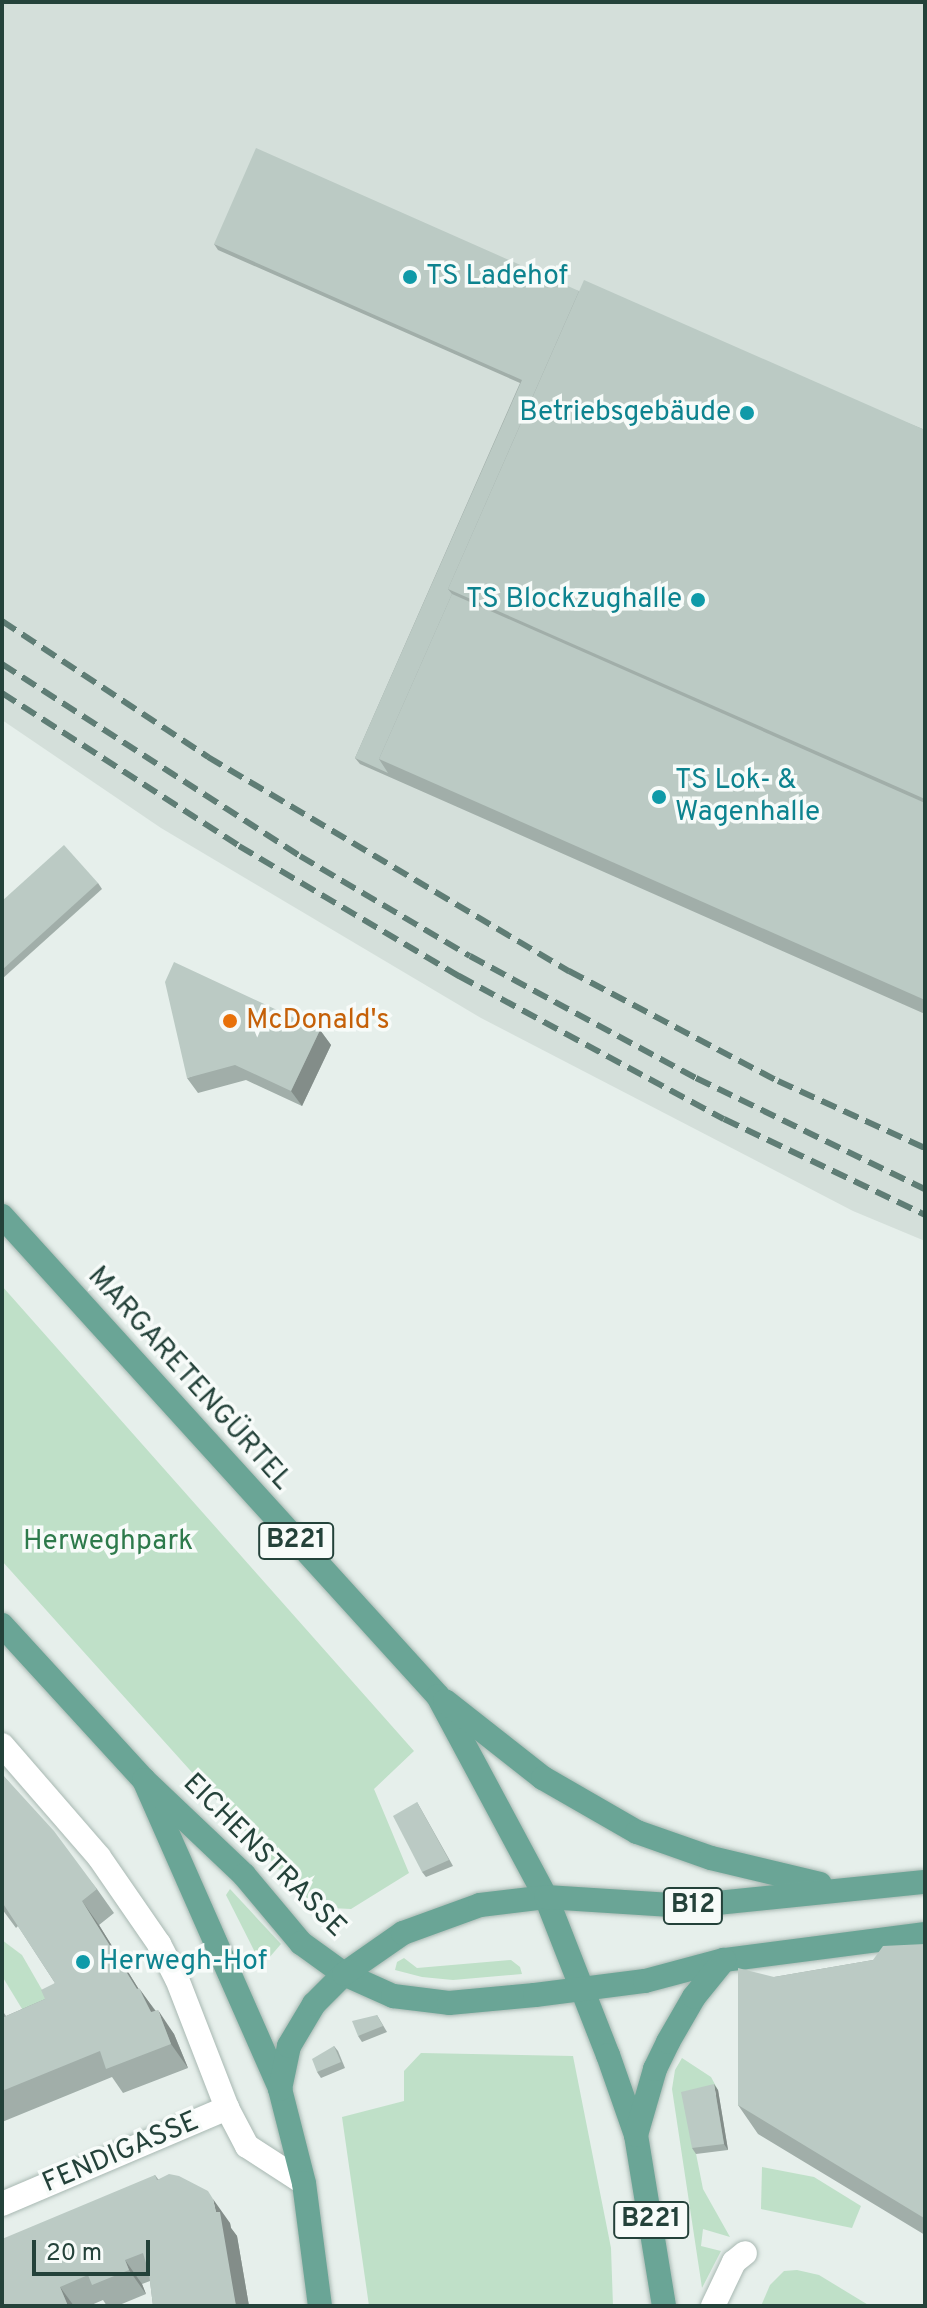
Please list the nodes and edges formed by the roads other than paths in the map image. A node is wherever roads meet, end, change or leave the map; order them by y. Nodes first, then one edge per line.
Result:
1 (2, 1216) edge
2 (2, 1625) edge
3 (438, 1696) junction
4 (2, 1745) edge
5 (144, 1780) junction
6 (925, 1882) edge
7 (838, 1888) junction
8 (546, 1897) junction
9 (925, 1934) edge
10 (724, 1960) junction
11 (344, 1974) junction
12 (583, 1989) junction
13 (280, 2089) junction
14 (227, 2108) junction
15 (636, 2135) junction
16 (304, 2183) junction
17 (2, 2204) edge
18 (745, 2253) dead end
19 (320, 2306) edge
20 (664, 2306) edge
21 (713, 2306) edge

1 - 3 main road, MARGARETENGÜRTEL / B221
2 - 5 main road
3 - 7 main road
3 - 8 main road, MARGARETENGÜRTEL / B221
4 - 14 street
5 - 11 main road, EICHENSTRASSE
5 - 13 main road
6 - 7 main road, EICHENSTRASSE / B12
7 - 8 main road, EICHENSTRASSE / B12
8 - 11 main road, EICHENSTRASSE
8 - 12 main road, B221
9 - 10 main road, EICHENSTRASSE / B12
10 - 12 main road, EICHENSTRASSE / B12
10 - 15 main road
11 - 12 main road, EICHENSTRASSE
11 - 13 main road, EICHENSTRASSE
12 - 15 main road, B221
13 - 16 main road
14 - 16 street, FENDIGASSE
14 - 17 street, FENDIGASSE
15 - 20 main road, B221
16 - 19 main road
18 - 21 street

